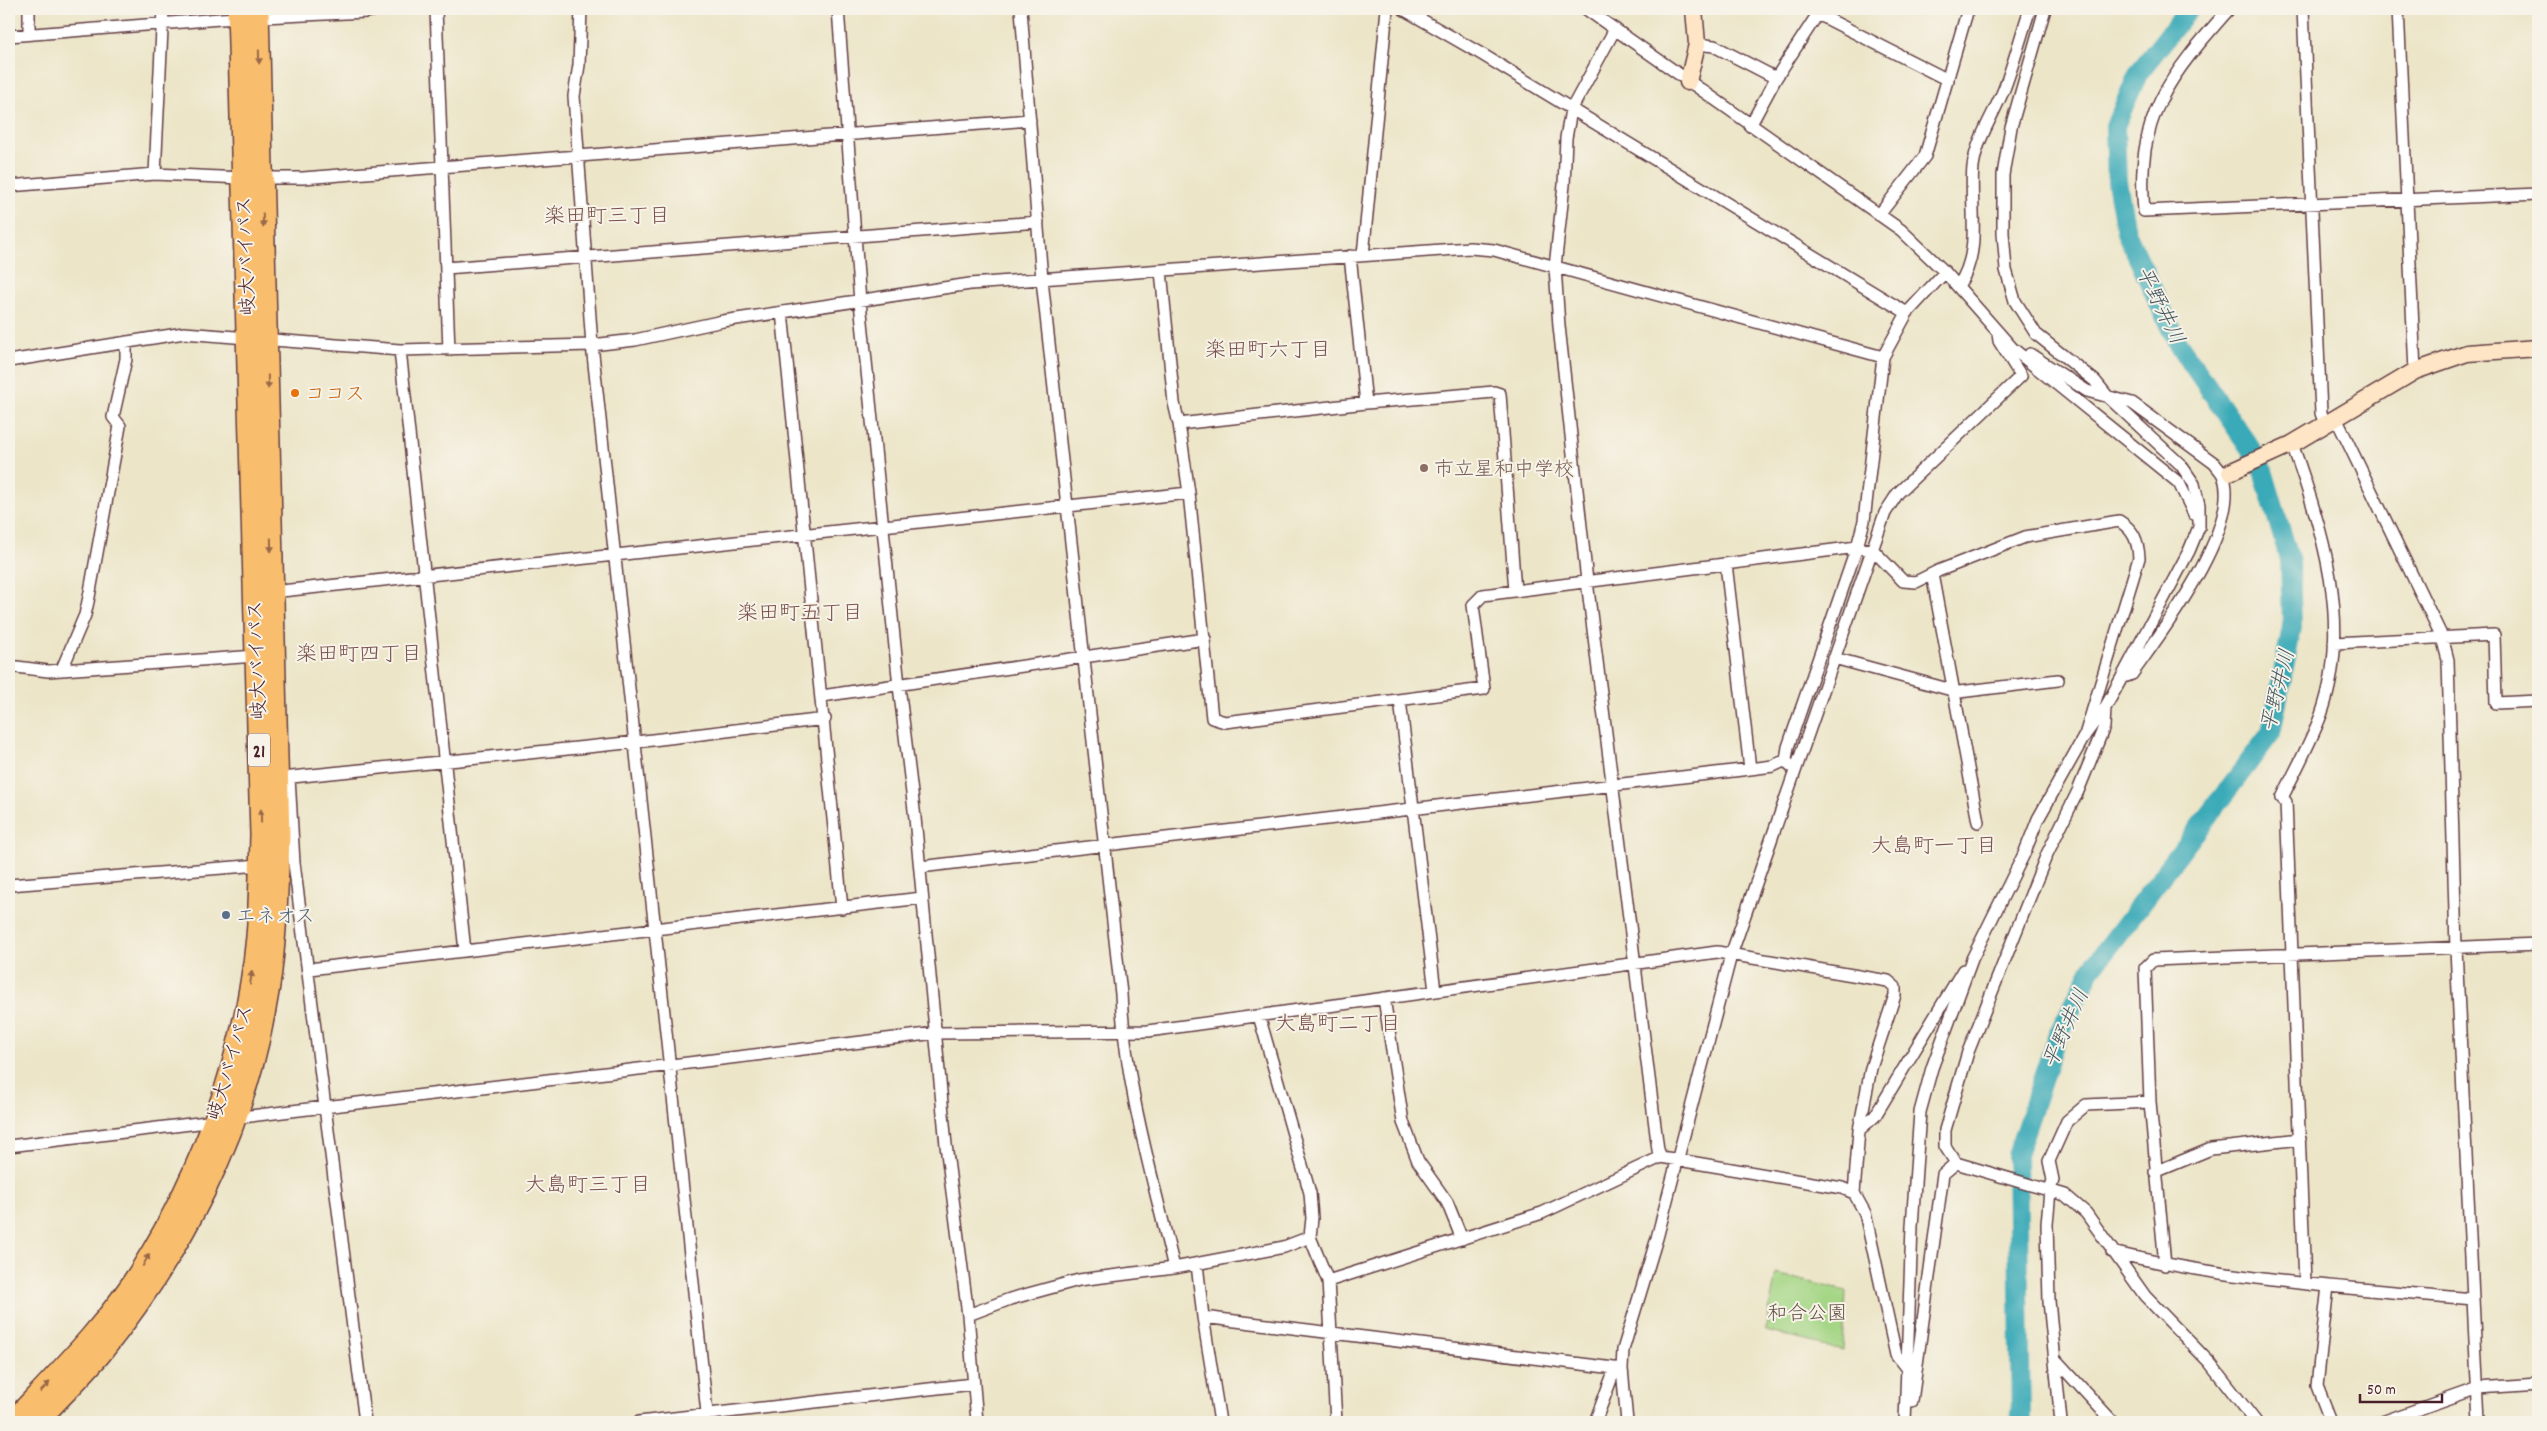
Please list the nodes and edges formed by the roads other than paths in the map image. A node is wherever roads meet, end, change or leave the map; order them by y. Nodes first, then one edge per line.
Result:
1 (29, 9) edge
2 (163, 9) edge
3 (381, 9) edge
4 (436, 9) edge
5 (582, 9) edge
6 (838, 9) edge
7 (1021, 9) edge
8 (1387, 9) edge
9 (1402, 9) edge
10 (1586, 9) edge
11 (1694, 9) edge
12 (1968, 9) edge
13 (2030, 9) edge
14 (2045, 9) edge
15 (2229, 9) edge
16 (2303, 9) edge
17 (2398, 9) edge
18 (1820, 11) edge
19 (248, 13) edge
20 (162, 24) junction
21 (1615, 29) junction
22 (29, 34) junction
23 (9, 36) edge
24 (1697, 44) junction
25 (1776, 78) junction
26 (1948, 80) junction
27 (1688, 82) junction
28 (1571, 110) junction
29 (1030, 120) junction
30 (1750, 126) junction
31 (848, 135) junction
32 (578, 155) junction
33 (443, 165) junction
34 (155, 174) junction
35 (252, 178) junction
36 (9, 186) edge
37 (2538, 194) edge
38 (2407, 199) junction
39 (2312, 203) junction
40 (1879, 215) junction
41 (1038, 222) junction
42 (856, 236) junction
43 (1362, 255) junction
44 (1350, 256) junction
45 (585, 257) junction
46 (1555, 267) junction
47 (446, 268) junction
48 (1161, 271) junction
49 (1945, 272) junction
50 (1042, 280) junction
51 (1958, 286) junction
52 (860, 302) junction
53 (782, 312) junction
54 (1907, 313) junction
55 (1998, 333) junction
56 (257, 339) junction
57 (126, 342) junction
58 (592, 345) junction
59 (2538, 348) edge
60 (400, 350) junction
61 (449, 350) junction
62 (1883, 357) junction
63 (9, 361) edge
64 (2415, 371) junction
65 (2108, 397) junction
66 (1366, 403) junction
67 (2331, 421) junction
68 (1179, 424) junction
69 (2289, 445) junction
70 (2226, 473) junction
71 (1189, 493) junction
72 (1067, 505) junction
73 (883, 526) junction
74 (2199, 527) junction
75 (806, 534) junction
76 (1857, 547) junction
77 (1874, 551) junction
78 (614, 555) junction
79 (1726, 564) junction
80 (1932, 574) junction
81 (423, 575) junction
82 (1587, 581) junction
83 (1515, 591) junction
84 (272, 592) junction
85 (2442, 637) junction
86 (1205, 639) junction
87 (2334, 643) junction
88 (256, 656) junction
89 (1084, 658) junction
90 (1834, 658) junction
91 (9, 666) edge
92 (62, 669) junction
93 (2121, 679) junction
94 (2058, 680) dead end
95 (899, 686) junction
96 (1953, 691) junction
97 (822, 696) junction
98 (1400, 700) junction
99 (2538, 701) edge
100 (2105, 708) junction
101 (825, 718) junction
102 (2084, 734) junction
103 (636, 742) junction
104 (443, 760) junction
105 (1786, 760) junction
106 (1750, 768) junction
107 (1794, 771) junction
108 (283, 778) junction
109 (1613, 786) junction
110 (1412, 810) junction
111 (1978, 822) dead end
112 (1104, 847) junction
113 (260, 865) junction
114 (920, 867) junction
115 (9, 885) edge
116 (922, 898) junction
117 (842, 908) junction
118 (656, 930) junction
119 (2538, 944) edge
120 (2456, 949) junction
121 (465, 951) junction
122 (1731, 955) junction
123 (2292, 956) junction
124 (1972, 960) junction
125 (1634, 964) junction
126 (309, 969) junction
127 (1435, 991) junction
128 (1384, 998) junction
129 (1259, 1016) junction
130 (1123, 1031) junction
131 (936, 1033) junction
132 (671, 1065) junction
133 (2150, 1102) junction
134 (326, 1106) junction
135 (236, 1118) junction
136 (213, 1121) junction
137 (1859, 1130) junction
138 (2300, 1139) junction
139 (9, 1146) edge
140 (1661, 1157) junction
141 (1676, 1158) junction
142 (1956, 1163) junction
143 (2155, 1172) junction
144 (2045, 1188) junction
145 (1854, 1193) junction
146 (1310, 1237) junction
147 (1462, 1240) junction
148 (2112, 1252) junction
149 (1198, 1264) junction
150 (2165, 1265) junction
151 (1174, 1268) junction
152 (1328, 1281) junction
153 (2305, 1283) junction
154 (2328, 1286) junction
155 (2473, 1299) junction
156 (968, 1315) junction
157 (1203, 1317) junction
158 (1332, 1334) junction
159 (2055, 1359) junction
160 (1618, 1369) junction
161 (1907, 1369) junction
162 (973, 1384) junction
163 (2538, 1384) edge
164 (2478, 1388) junction
165 (708, 1418) edge
166 (2249, 1420) edge
167 (12, 1422) edge
168 (37, 1422) edge
169 (365, 1422) edge
170 (639, 1422) edge
171 (977, 1422) edge
172 (1220, 1422) edge
173 (1336, 1422) edge
174 (1596, 1422) edge
175 (1627, 1422) edge
176 (1906, 1422) edge
177 (2060, 1422) edge
178 (2113, 1422) edge
179 (2330, 1422) edge
180 (2382, 1422) edge
181 (2479, 1422) edge

1 - 22 street
2 - 20 street
3 - 19 street
4 - 33 street
5 - 32 street
6 - 31 street
7 - 29 street
8 - 43 street
9 - 28 street
10 - 21 street
11 - 24 street
12 - 26 street
13 - 51 street
14 - 65 street
15 - 39 street
16 - 39 street
17 - 38 street
18 - 25 street
18 - 26 street
19 - 20 street
19 - 35 highway, 岐大バイパス / 21
20 - 22 street
20 - 34 street
21 - 27 street
21 - 28 street
22 - 23 street
24 - 25 street
24 - 27 street
25 - 30 street
26 - 40 street
27 - 30 street
28 - 46 street
28 - 54 street
29 - 31 street
29 - 41 street
30 - 40 street
31 - 32 street
31 - 42 street
32 - 33 street
32 - 45 street
33 - 35 street
33 - 47 street
34 - 35 street
34 - 36 street
35 - 56 highway, 岐大バイパス / 21
37 - 38 street
38 - 39 street
38 - 64 street
39 - 67 street
40 - 49 street
41 - 42 street
41 - 50 street
42 - 45 street
42 - 52 street
43 - 44 street
43 - 46 street
44 - 48 street
44 - 66 street
45 - 47 street
45 - 58 street
46 - 62 street
46 - 82 street
47 - 61 street
48 - 50 street
48 - 68 street
49 - 51 street
49 - 54 street
50 - 52 street
50 - 72 street
51 - 55 street
52 - 53 street
52 - 73 street
53 - 58 street
53 - 75 street
54 - 62 street
55 - 65 street
55 - 74 street
55 - 77 street
56 - 57 street
56 - 60 street
56 -> 84 highway, 岐大バイパス / 21
56 - 88 highway, 岐大バイパス / 21
57 - 63 street
57 - 92 street
58 - 61 street
58 - 78 street
59 - 64 street
60 - 61 street
60 - 81 street
62 - 76 street
64 - 67 street
65 - 70 street
65 - 74 street
66 - 68 street
66 - 83 street
67 - 69 street
67 - 85 street
68 - 71 street
69 - 70 street
69 - 87 street
70 - 93 street
71 - 72 street
71 - 86 street
72 - 73 street
72 - 89 street
73 - 75 street
73 - 95 street
74 - 93 street
75 - 78 street
75 - 97 street
76 - 77 street
76 - 79 street
76 - 105 street
77 - 80 street
77 - 90 street
78 - 81 street
78 - 103 street
79 - 82 street
79 - 106 street
80 - 96 street
80 - 102 street
81 - 84 street
81 - 104 street
82 - 83 street
82 - 109 street
83 - 98 street
84 - 108 highway, 岐大バイパス / 21
85 - 87 street
85 - 99 street
85 - 120 street
86 - 89 street
86 - 98 street
87 - 123 street
88 - 92 street
113 -> 88 highway, 岐大バイパス / 21
89 - 95 street
89 - 112 street
90 - 96 street
90 - 107 street
91 - 92 street
93 - 100 street
94 - 96 street
95 - 97 street
95 - 114 street
96 - 111 street
97 - 101 street
98 - 110 street
100 - 102 street
100 - 142 street
101 - 103 street
101 - 117 street
102 - 124 street
103 - 104 street
103 - 118 street
104 - 108 street
104 - 121 street
105 - 106 street
105 - 107 street
106 - 109 street
107 - 122 street
108 - 126 street
108 - 135 highway, 岐大バイパス / 21
109 - 110 street
109 - 125 street
110 - 112 street
110 - 127 street
112 - 114 street
112 - 130 street
113 - 115 street
136 -> 113 highway, 岐大バイパス / 21
114 - 116 street
116 - 117 street
116 - 131 street
117 - 118 street
118 - 121 street
118 - 132 street
119 - 120 street
120 - 123 street
120 - 155 street
121 - 126 street
122 - 125 street
122 - 137 street
122 - 141 street
123 - 133 street
123 - 138 street
124 - 137 street
124 - 161 street
125 - 127 street
125 - 140 street
126 - 134 street
127 - 128 street
128 - 129 street
128 - 147 street
129 - 130 street
129 - 146 street
130 - 131 street
130 - 151 street
131 - 132 street
131 - 156 street
132 - 134 street
132 - 165 street
133 - 143 street
133 - 144 street
134 - 135 street
134 - 169 street
135 - 136 street
135 - 168 highway, 岐大バイパス / 21
136 - 139 street
167 -> 136 highway, 岐大バイパス / 21
137 - 145 street
138 - 143 street
138 - 153 street
140 - 141 street
140 - 147 street
141 - 145 street
141 - 160 street
142 - 144 street
142 - 176 street
143 - 150 street
144 - 148 street
144 - 159 street
145 - 161 street
146 - 149 street
146 - 152 street
147 - 152 street
148 - 150 street
148 - 166 street
149 - 151 street
149 - 157 street
150 - 153 street
151 - 156 street
152 - 158 street
153 - 154 street
154 - 155 street
154 - 179 street
155 - 164 street
156 - 162 street
157 - 158 street
157 - 172 street
158 - 160 street
158 - 173 street
159 - 177 street
159 - 178 street
160 - 174 street
160 - 175 street
161 - 176 street
162 - 165 street
162 - 171 street
163 - 164 street
164 - 180 street
164 - 181 street
165 - 170 street

